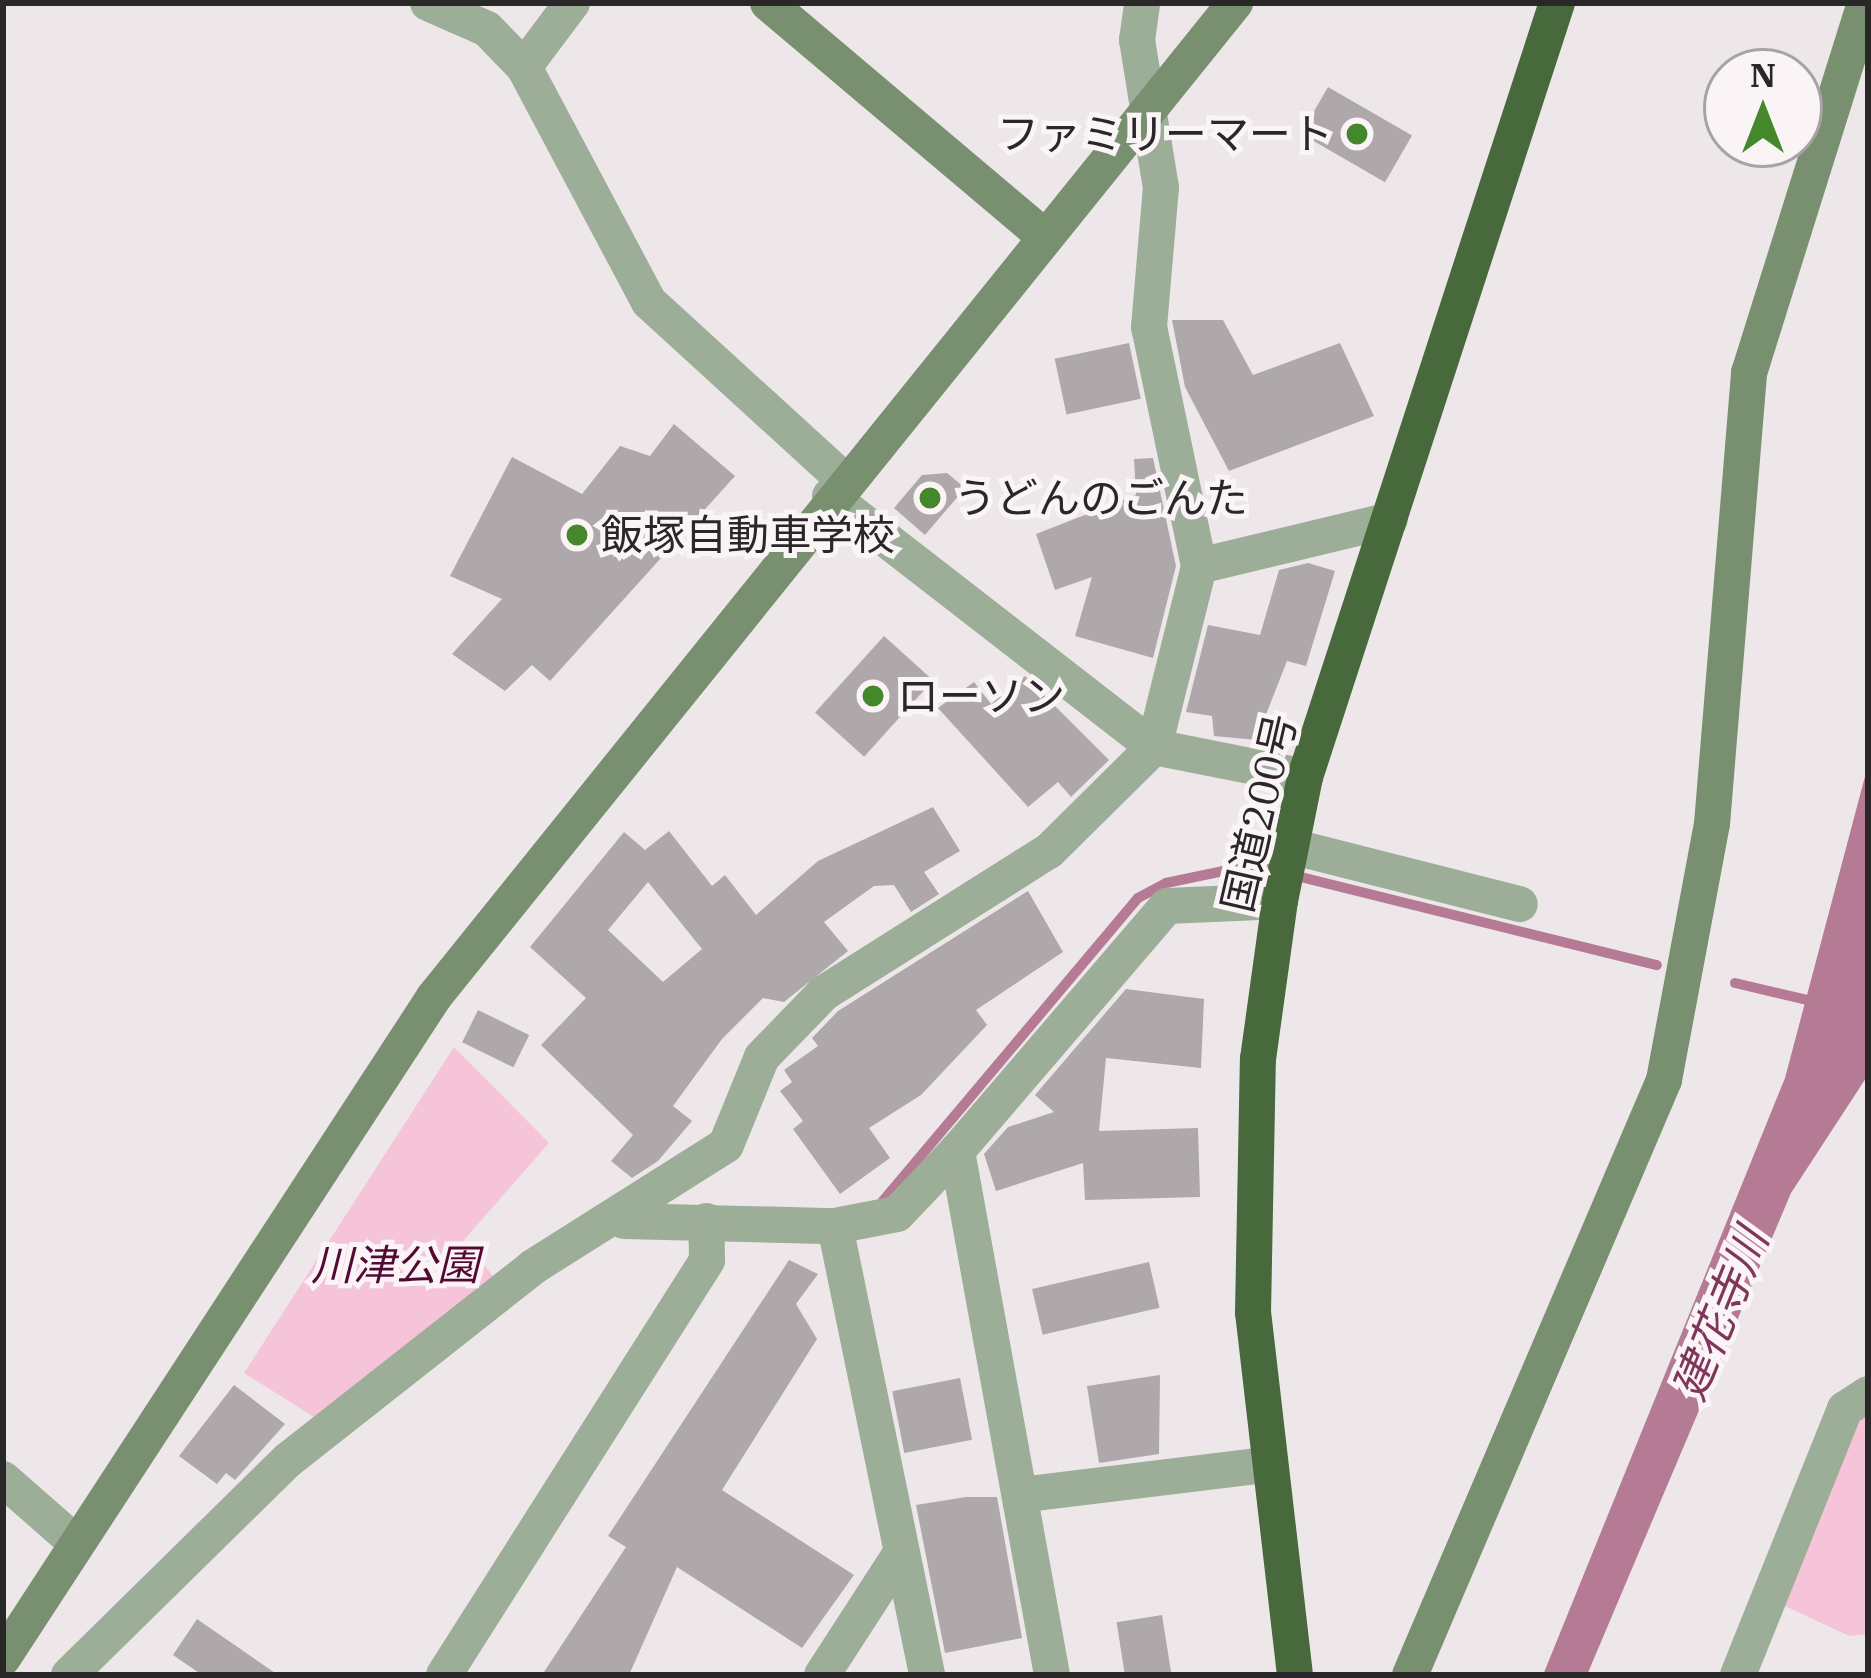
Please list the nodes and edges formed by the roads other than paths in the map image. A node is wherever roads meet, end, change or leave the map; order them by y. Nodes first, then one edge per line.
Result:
1 (428, 3) edge
2 (572, 3) edge
3 (768, 3) edge
4 (1142, 3) edge
5 (1234, 3) edge
6 (1557, 3) edge
7 (1865, 3) edge
8 (524, 67) junction
9 (1152, 112) junction
10 (1043, 235) junction
11 (837, 488) junction
12 (1390, 520) junction
13 (1198, 566) junction
14 (1154, 748) junction
15 (1305, 777) junction
16 (1285, 872) junction
17 (1520, 904) dead end
18 (957, 1150) junction
19 (706, 1220) junction
20 (602, 1224) junction
21 (835, 1226) junction
22 (1868, 1394) edge
23 (1266, 1465) junction
24 (3, 1479) edge
25 (1020, 1496) junction
26 (76, 1543) junction
27 (902, 1552) junction
28 (3, 1658) edge
29 (69, 1675) edge
30 (444, 1675) edge
31 (822, 1675) edge
32 (927, 1675) edge
33 (1052, 1675) edge
34 (1294, 1675) edge
35 (1410, 1675) edge
36 (1738, 1675) edge

1 - 8 street
2 - 8 street
3 - 10 street
4 - 9 street
5 - 9 street
6 - 12 highway, 国道200号
7 - 35 street
8 - 11 street
9 - 10 street
9 - 13 street
10 - 11 street
11 - 14 street
11 - 26 street
12 - 13 street
12 - 15 highway, 国道200号
13 - 14 street
14 - 15 street
14 - 20 street
15 - 16 highway, 国道200号
16 - 17 street
16 - 18 street
16 - 23 highway, 国道200号
18 - 21 street
18 - 25 street
19 - 20 street
19 - 21 street
19 - 30 street
20 - 29 street
21 - 27 street
22 - 36 street
23 - 25 street
23 - 34 highway, 国道200号
24 - 26 street
25 - 33 street
26 - 28 street
27 - 31 street
27 - 32 street

